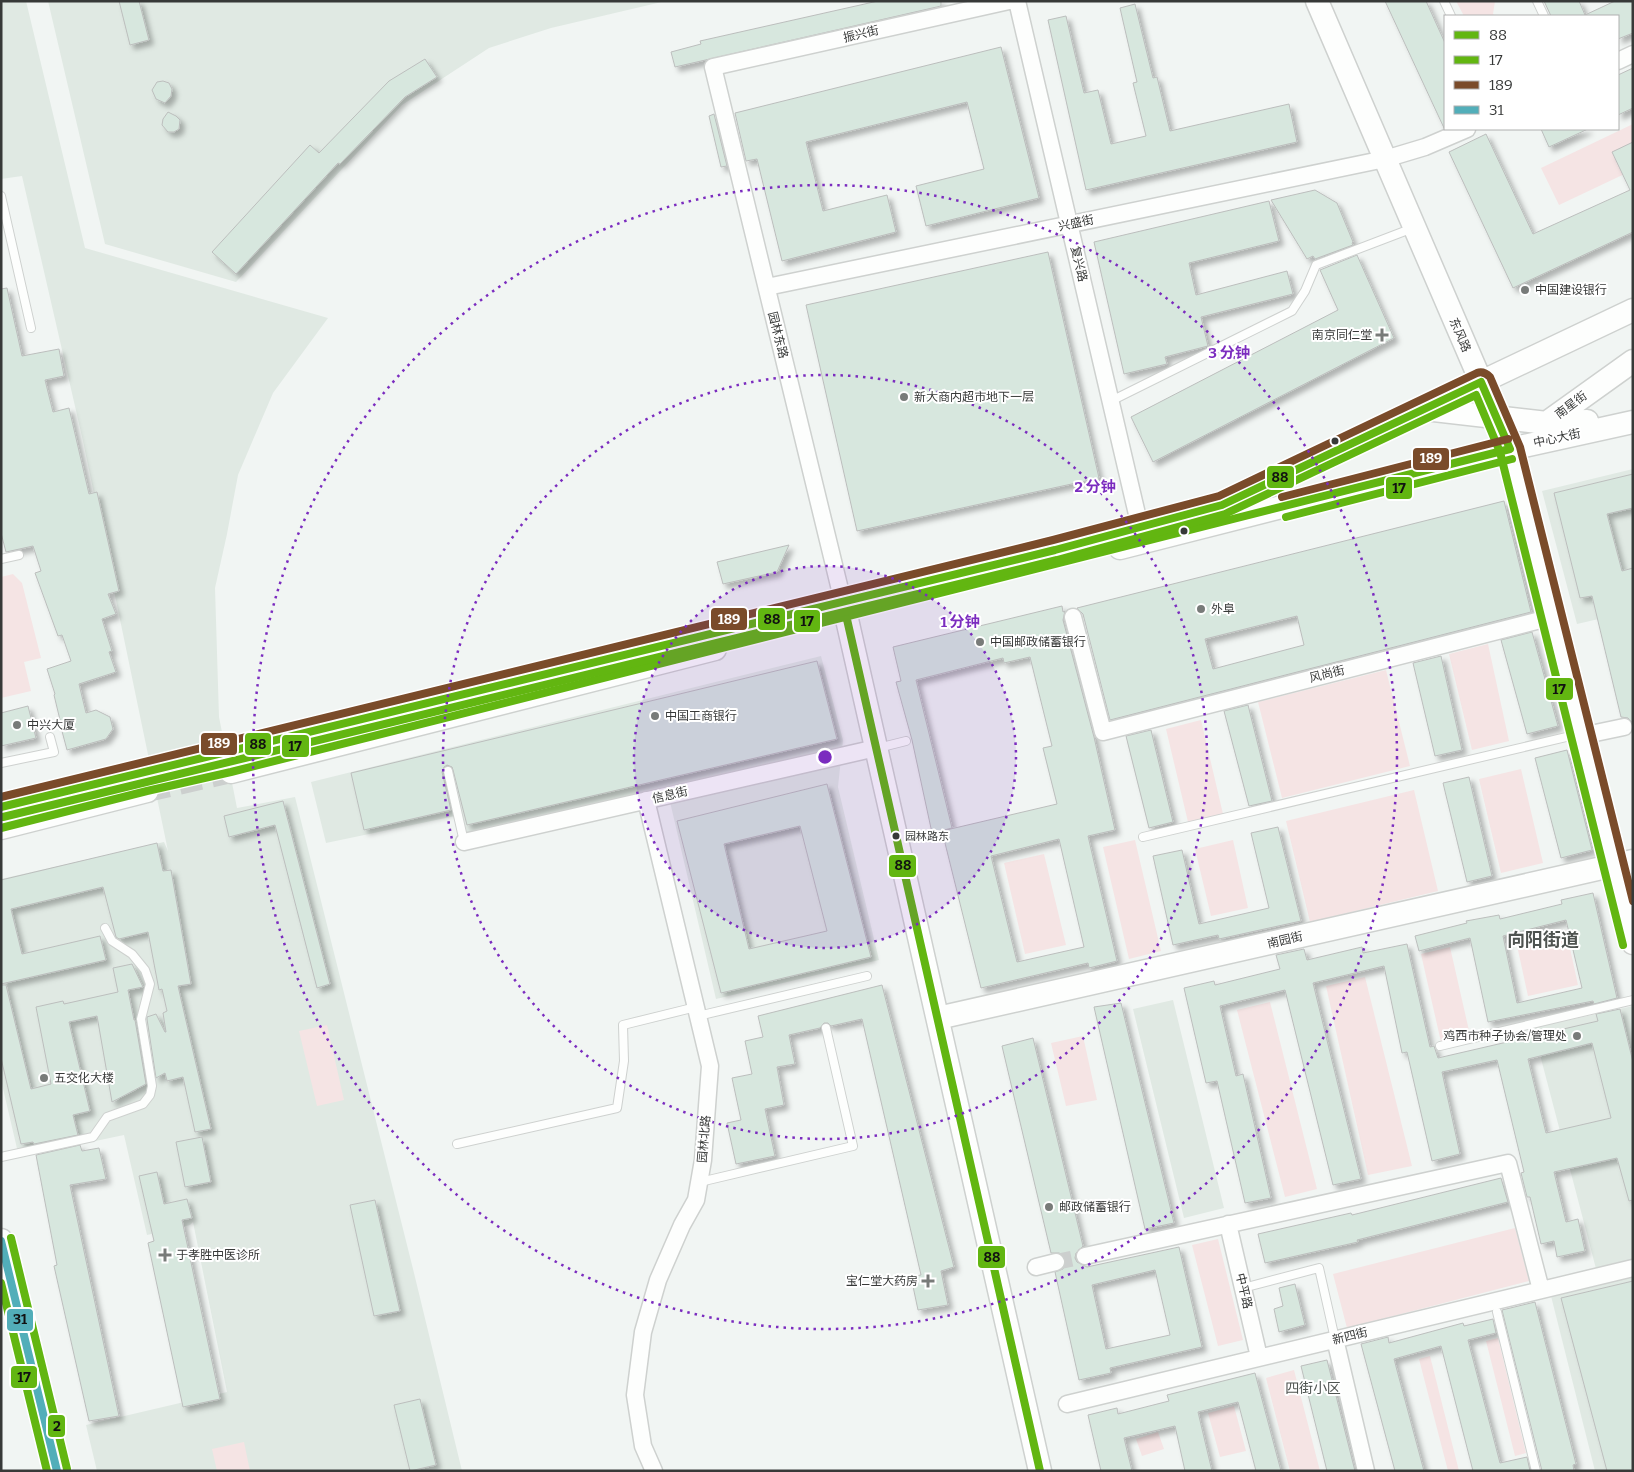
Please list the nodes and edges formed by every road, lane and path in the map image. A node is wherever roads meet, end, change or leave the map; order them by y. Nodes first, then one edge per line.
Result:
1 (1010, 1) edge
2 (1017, 1) edge
3 (1317, 1) edge
4 (1444, 1) edge
5 (1537, 1) edge
6 (1451, 15) edge
7 (1544, 15) edge
8 (1633, 54) edge
9 (1619, 61) edge
10 (713, 67) joint
11 (1465, 130) edge
12 (1385, 159) junction
13 (1, 196) edge
14 (1070, 224) junction
15 (1415, 228) junction
16 (767, 287) junction
17 (1633, 310) edge
18 (31, 328) dead end
19 (1633, 361) edge
20 (1481, 382) junction
21 (1111, 401) junction
22 (1425, 409) junction
23 (1496, 417) junction
24 (1633, 421) edge
25 (1547, 423) junction
26 (1510, 449) junction
27 (1140, 527) junction
28 (19, 555) dead end
29 (1, 559) edge
30 (844, 609) junction
31 (1073, 617) dead end
32 (1552, 617) junction
33 (1624, 727) dead end
34 (1581, 735) junction
35 (50, 737) dead end
36 (906, 742) dead end
37 (876, 748) junction
38 (1, 762) edge
39 (228, 762) tunnel mouth
40 (448, 771) dead end
41 (646, 800) junction
42 (1, 807) edge
43 (1, 828) edge
44 (1143, 837) dead end
45 (464, 842) joint
46 (1623, 863) edge
47 (105, 928) dead end
48 (1633, 943) edge
49 (867, 976) dead end
50 (1633, 1000) edge
51 (697, 1012) junction
52 (938, 1018) junction
53 (826, 1028) dead end
54 (1440, 1046) dead end
55 (457, 1144) dead end
56 (1, 1157) edge
57 (699, 1182) junction
58 (1228, 1224) junction
59 (1, 1240) edge
60 (1085, 1256) tunnel mouth
61 (1056, 1262) tunnel mouth
62 (1036, 1267) dead end
63 (1633, 1268) edge
64 (1243, 1288) junction
65 (1541, 1290) junction
66 (1497, 1312) dead end
67 (1335, 1339) junction
68 (1259, 1357) junction
69 (1067, 1404) dead end
70 (53, 1470) edge
71 (654, 1471) edge
72 (1040, 1471) edge
73 (1366, 1471) edge
74 (1536, 1471) edge

1 - 10 street, 振兴街
2 - 14 street, 复兴路
3 - 12 street, 东风路
4 - 6 lane
5 - 7 lane
8 - 9 street
10 - 16 street, 园林东路
11 - 12 street, 兴盛街
12 - 14 street, 兴盛街
12 - 15 street, 东风路
13 - 18 lane
14 - 16 street, 兴盛街
14 - 21 street, 复兴路
15 - 20 street, 东风路
15 - 21 lane
16 - 30 street, 园林东路
17 - 20 street, 中心大街
19 - 25 street, 南星街
20 - 22 street, 中心大街
20 - 23 street, 东风路
21 - 27 street, 复兴路
22 - 23 street
22 - 27 street, 中心大街
23 - 25 street
23 - 26 street, 东风路
24 - 25 street
24 - 26 street, 中心大街
25 - 26 street, 南星街
26 - 30 street, 中心大街
26 - 32 street, 东风路
27 - 30 street, 中心大街
28 - 29 lane
30 - 37 street
30 - 39 street, 中心大街
31 - 32 street, 风尚街
32 - 34 street, 东风路
33 - 34 street
34 - 44 lane
34 - 46 street, 东风路
35 - 38 lane
36 - 37 lane
37 - 41 street, 信息街
37 - 52 street
40 - 45 lane
41 - 45 street, 信息街
41 - 51 street, 园林北路
42 - 43 street
46 - 48 street, 东风路
46 - 52 street, 南园街
47 - 56 lane
49 - 51 lane
50 - 54 lane
51 - 55 lane
51 - 57 street, 园林北路
52 - 72 street
53 - 57 lane
57 - 71 street, 园林北路
58 - 60 street
58 - 64 street, 中平路
58 - 65 street
59 - 70 street
61 - 62 street
63 - 65 street, 新四街
64 - 67 lane
64 - 68 street, 中平路
65 - 67 street, 新四街
66 - 74 lane
67 - 68 street, 新四街
67 - 73 street
68 - 69 street, 新四街

